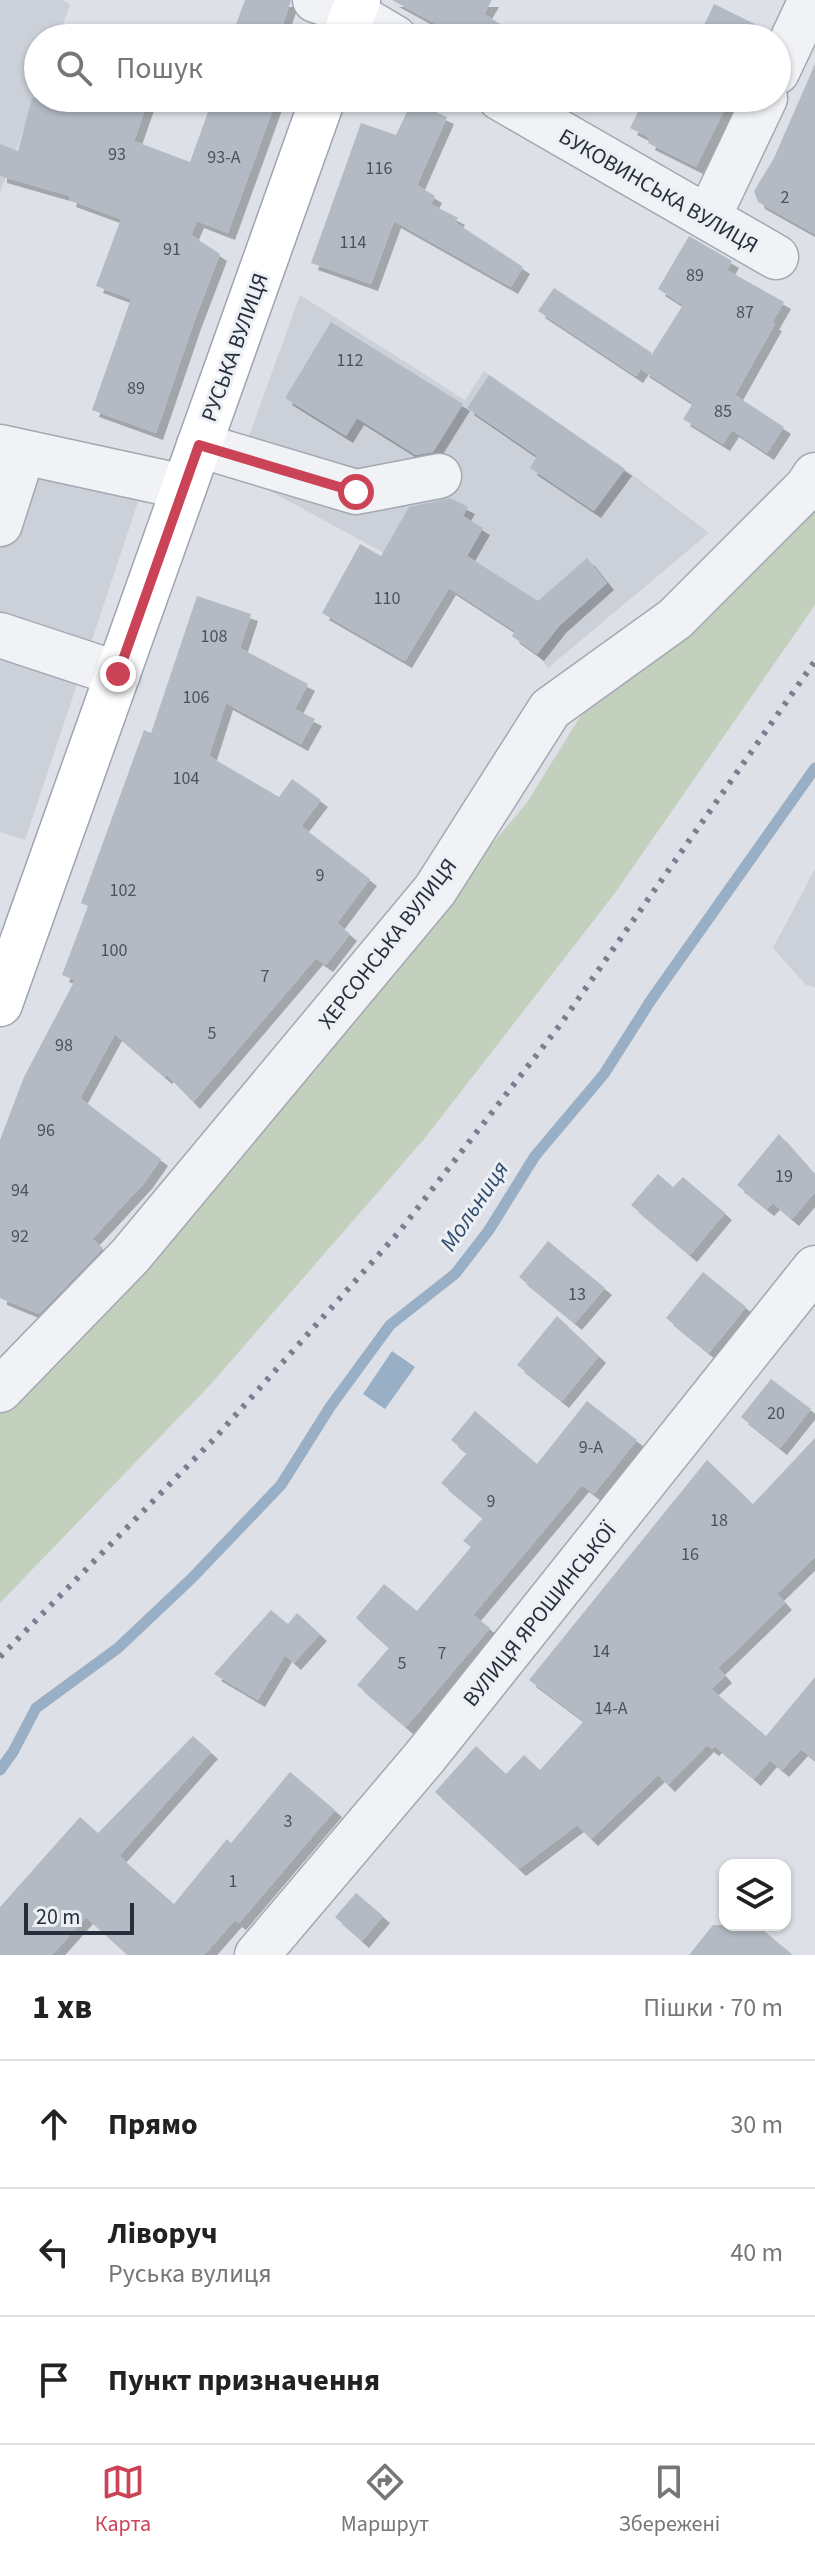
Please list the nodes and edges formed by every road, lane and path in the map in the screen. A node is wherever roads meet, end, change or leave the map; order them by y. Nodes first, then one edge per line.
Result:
1 (811, 0) edge
2 (342, 13) edge
3 (365, 24) edge
4 (791, 42) edge
5 (318, 112) edge
6 (524, 112) edge
7 (758, 112) edge
8 (708, 218) junction
9 (776, 257) dead end
10 (199, 445) junction
11 (12, 450) edge
12 (815, 475) edge
13 (439, 476) dead end
14 (184, 487) junction
15 (0, 524) edge
16 (0, 635) edge
17 (118, 674) junction
18 (0, 1004) edge
19 (815, 1268) edge
20 (0, 1390) edge
21 (257, 1955) edge

1 - 4 street
2 - 3 street
5 - 10 main road, РУСЬКА ВУЛИЦЯ
6 - 8 street, БУКОВИНСЬКА ВУЛИЦЯ
7 - 8 street
8 - 9 street, БУКОВИНСЬКА ВУЛИЦЯ
10 - 13 street
10 - 14 main road, РУСЬКА ВУЛИЦЯ
11 - 14 street
11 - 15 street
12 - 20 street, ХЕРСОНСЬКА ВУЛИЦЯ
14 - 17 main road, РУСЬКА ВУЛИЦЯ
16 - 17 street
17 - 18 main road, РУСЬКА ВУЛИЦЯ
19 - 21 street, ВУЛИЦЯ ЯРОШИНСЬКОЇ

